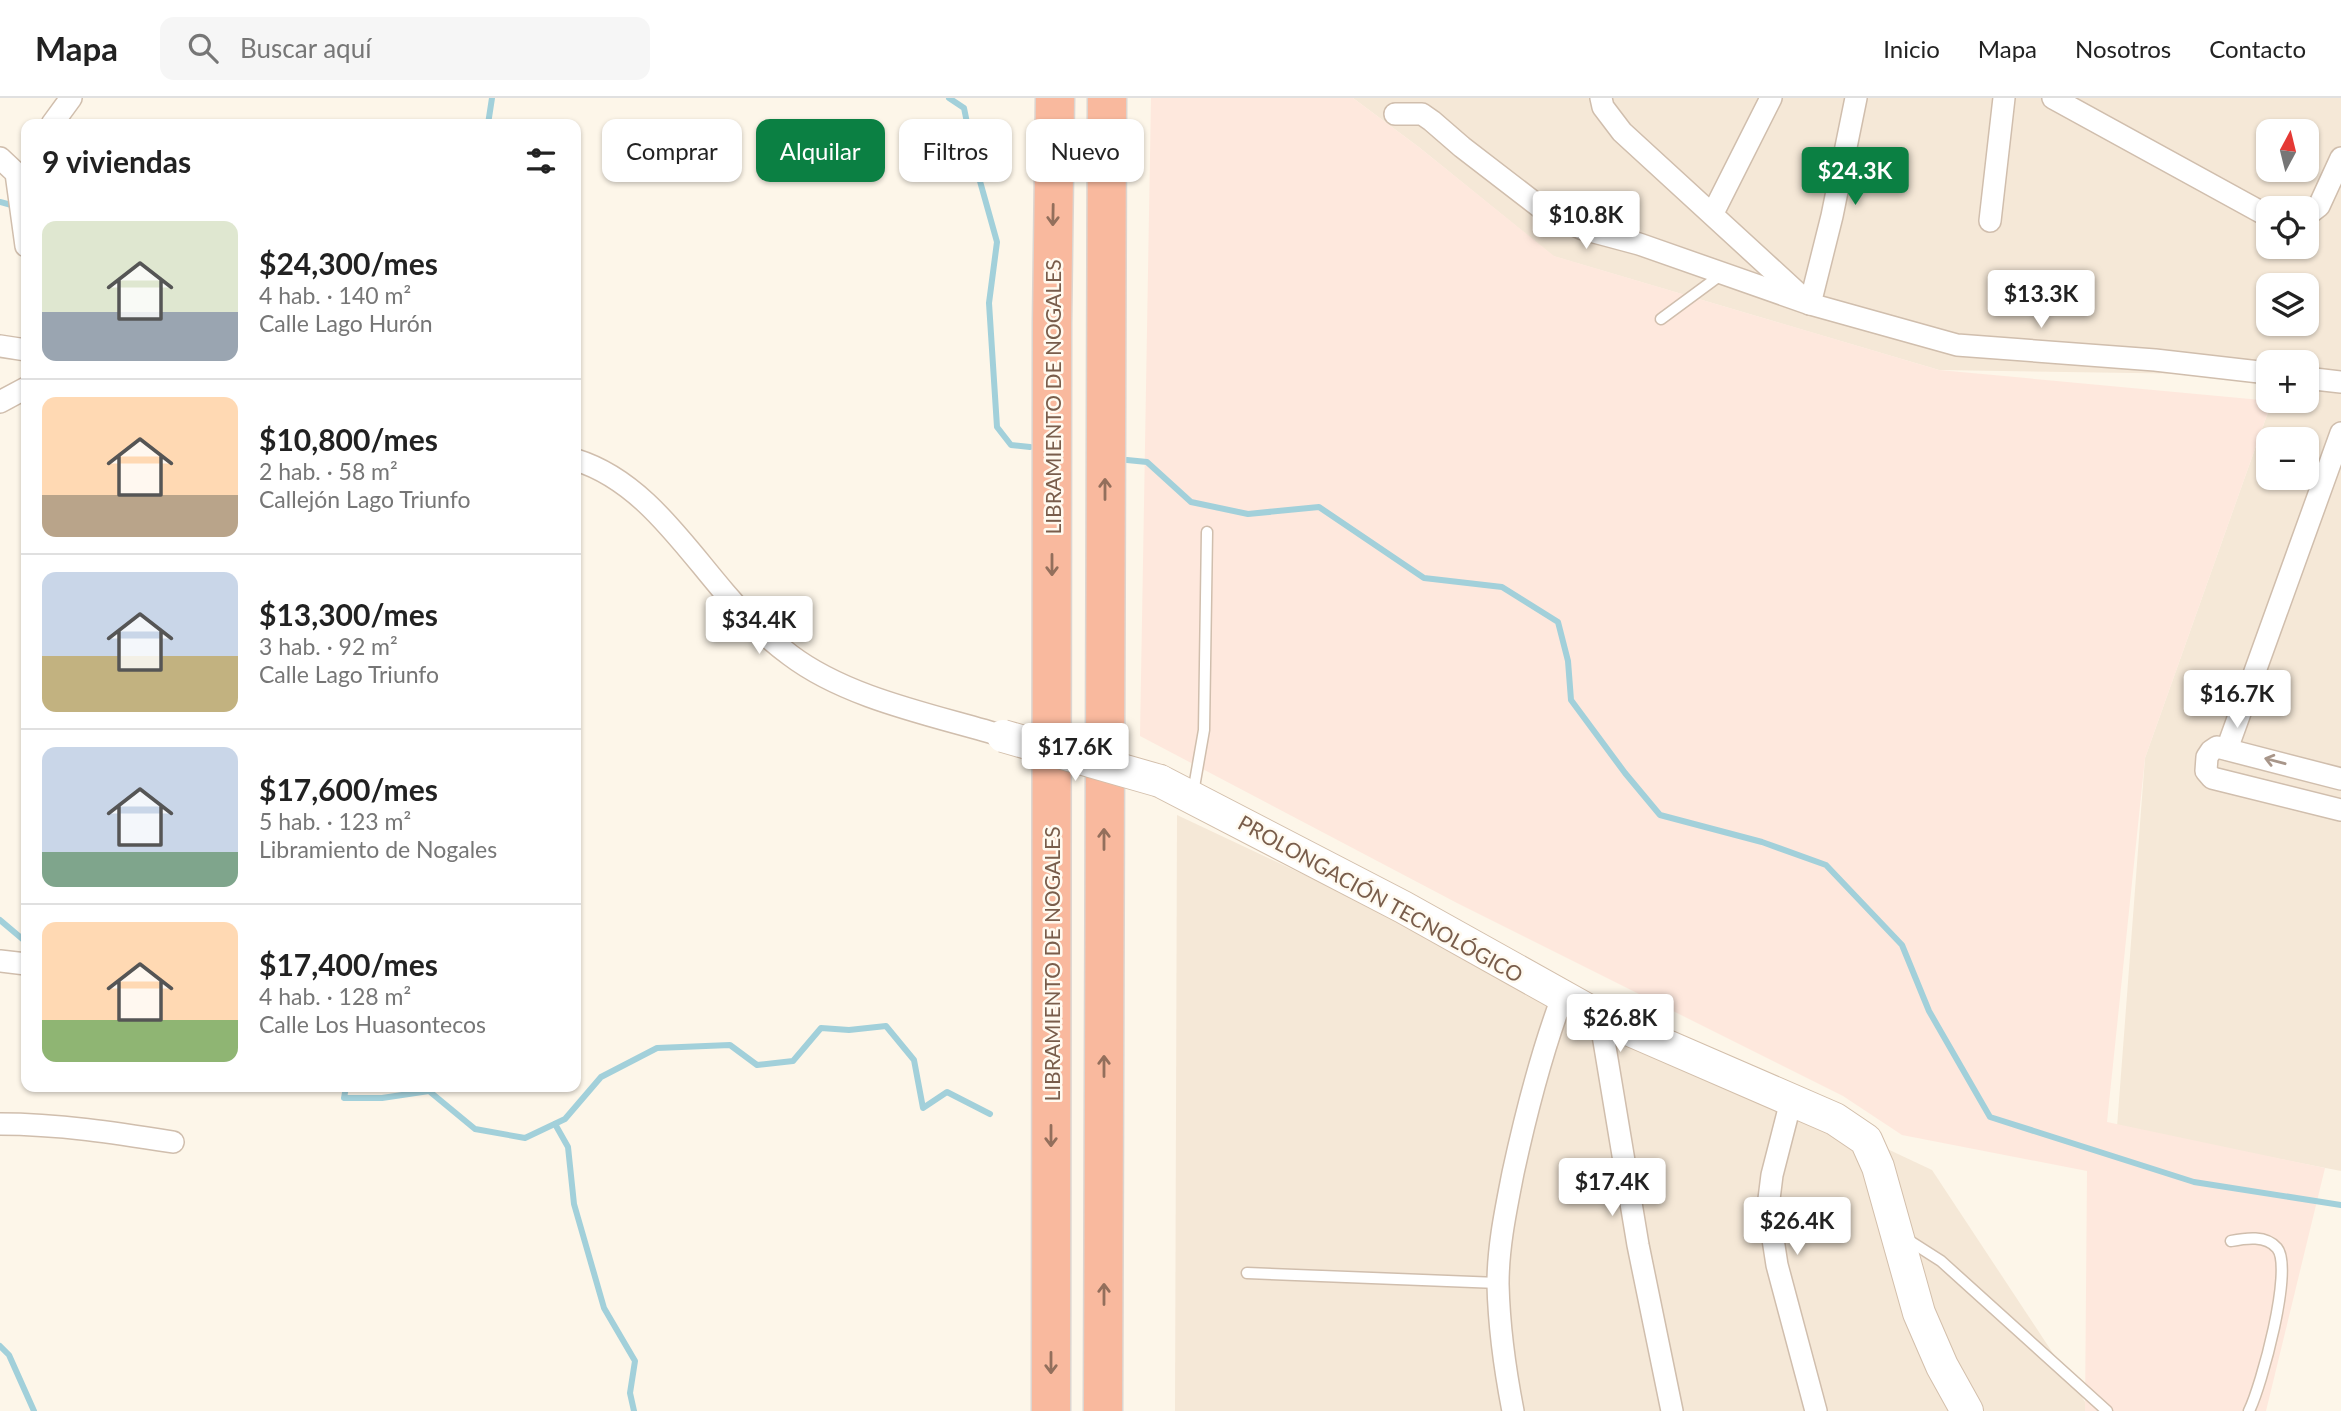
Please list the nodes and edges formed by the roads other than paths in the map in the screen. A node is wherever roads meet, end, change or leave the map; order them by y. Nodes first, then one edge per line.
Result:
1 (71, 98) edge
2 (1055, 98) edge
3 (1107, 98) edge
4 (1601, 98) edge
5 (1771, 98) edge
6 (1856, 98) edge
7 (2004, 98) edge
8 (2053, 98) edge
9 (1395, 114) dead end
10 (56, 119) edge
11 (0, 158) edge
12 (2341, 158) edge
13 (21, 166) edge
14 (2319, 206) edge
15 (2256, 209) edge
16 (1713, 213) junction
17 (1990, 221) dead end
18 (1725, 273) junction
19 (1810, 304) junction
20 (1661, 319) dead end
21 (0, 346) edge
22 (21, 349) edge
23 (2256, 372) edge
24 (2319, 379) edge
25 (2341, 382) edge
26 (21, 391) edge
27 (0, 402) edge
28 (2341, 433) edge
29 (581, 462) edge
30 (1207, 532) dead end
31 (1003, 736) joint
32 (2227, 749) junction
33 (2341, 779) edge
34 (1192, 796) junction
35 (2341, 810) edge
36 (0, 961) edge
37 (21, 963) edge
38 (1562, 998) junction
39 (1600, 1017) junction
40 (1791, 1101) junction
41 (0, 1124) edge
42 (173, 1142) dead end
43 (1897, 1233) junction
44 (2231, 1241) dead end
45 (1247, 1273) dead end
46 (1498, 1283) junction
47 (1051, 1411) edge
48 (1103, 1411) edge
49 (1513, 1411) edge
50 (1672, 1411) edge
51 (1816, 1411) edge
52 (1967, 1411) edge
53 (2107, 1411) edge
54 (2249, 1411) edge

1 - 10 street
2 -> 47 highway, LIBRAMIENTO DE NOGALES
48 -> 3 highway
4 - 16 street
5 - 16 street
6 - 19 street
7 - 17 street
8 - 15 street
9 - 18 street
11 - 13 street
12 - 14 street
16 - 19 street
18 - 19 street
18 - 20 lane
19 - 23 street
21 - 22 street
24 - 25 street
26 - 27 street
28 - 32 street
29 - 31 street
30 - 34 lane
31 - 34 street, PROLONGACIÓN TECNOLÓGICO, bridge
33 -> 32 street
32 - 35 street
34 - 38 street, PROLONGACIÓN TECNOLÓGICO
36 - 37 street
38 - 39 street, PROLONGACIÓN TECNOLÓGICO
38 - 46 street
39 - 40 street, PROLONGACIÓN TECNOLÓGICO
39 - 50 street
40 - 43 street, PROLONGACIÓN TECNOLÓGICO
40 - 51 street
41 - 42 street
43 - 52 street, PROLONGACIÓN TECNOLÓGICO
43 - 53 lane
44 - 54 lane
45 - 46 lane
46 - 49 street

